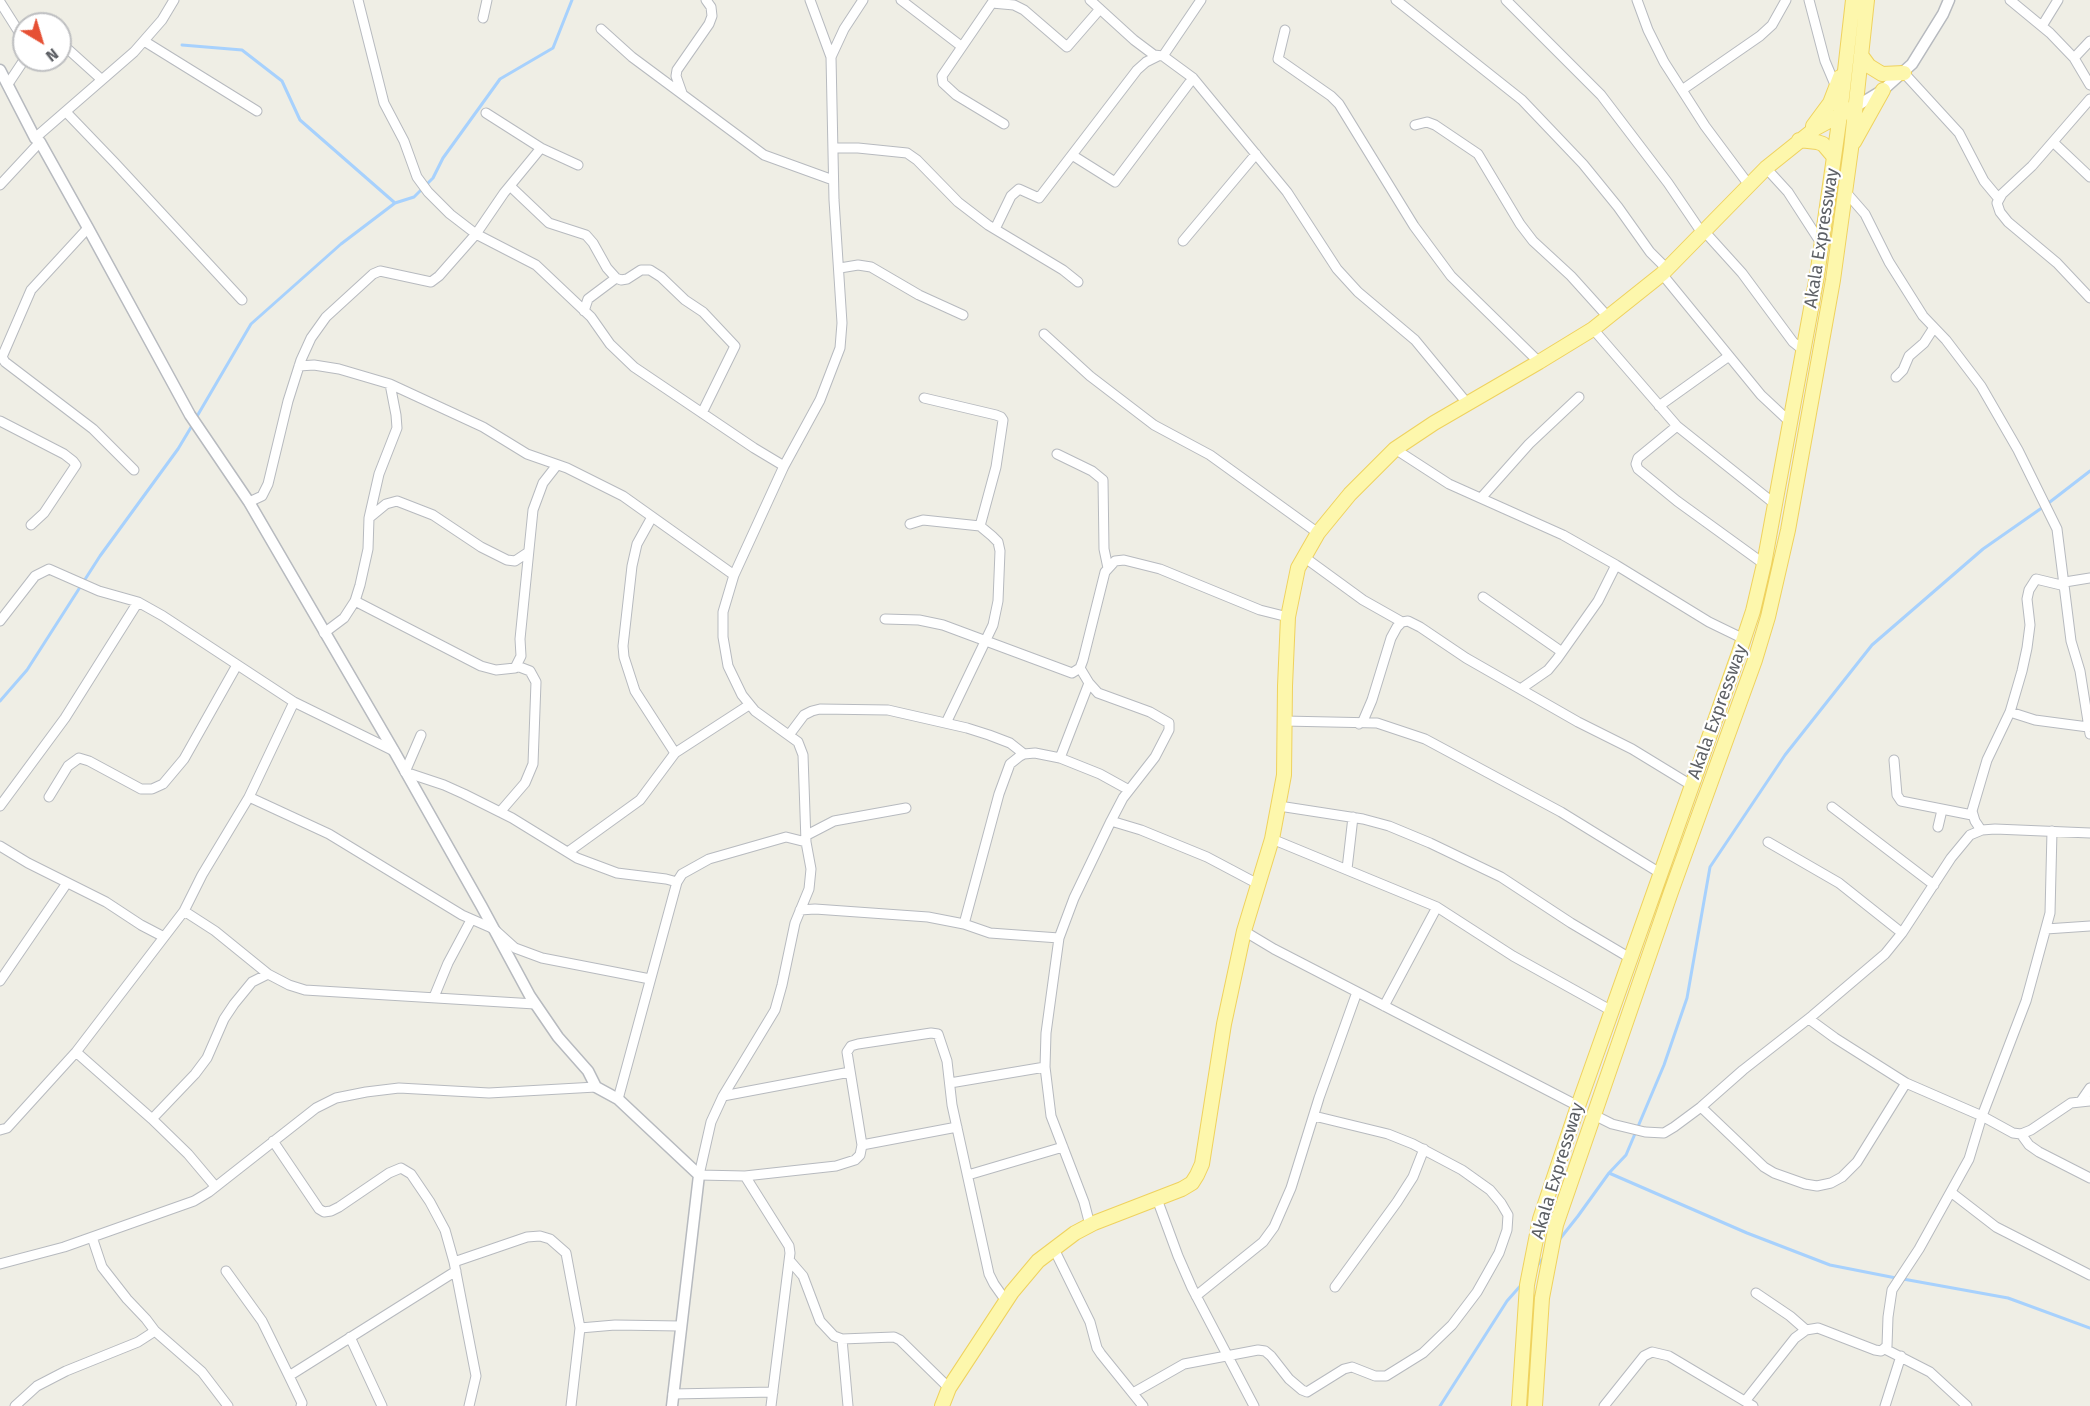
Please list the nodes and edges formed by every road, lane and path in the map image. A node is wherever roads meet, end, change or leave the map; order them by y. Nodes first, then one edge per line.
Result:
1 (174, 0) edge
2 (358, 0) edge
3 (487, 0) edge
4 (706, 0) edge
5 (810, 0) edge
6 (863, 0) edge
7 (902, 0) edge
8 (1090, 0) edge
9 (1201, 0) edge
10 (1396, 0) edge
11 (1506, 0) edge
12 (1637, 0) edge
13 (1786, 0) edge
14 (1809, 0) edge
15 (1853, 0) edge
16 (1867, 0) edge
17 (1949, 0) edge
18 (2010, 0) edge
19 (2058, 0) edge
20 (0, 2) edge
21 (993, 2) edge
22 (1100, 9) junction
23 (483, 18) dead end
24 (12, 21) edge
25 (2042, 26) junction
26 (601, 29) dead end
27 (1285, 30) dead end
28 (144, 41) junction
29 (2090, 41) edge
30 (961, 46) junction
31 (72, 53) edge
32 (1861, 55) junction
33 (1161, 56) junction
34 (831, 57) junction
35 (2074, 58) junction
36 (1847, 59) junction
37 (0, 70) edge
38 (16, 72) edge
39 (1904, 73) junction
40 (1193, 78) junction
41 (101, 79) junction
42 (8, 84) junction
43 (2090, 85) edge
44 (1836, 87) junction
45 (1682, 90) junction
46 (1883, 90) junction
47 (682, 93) junction
48 (2090, 99) edge
49 (1855, 107) junction
50 (257, 111) dead end
51 (66, 112) junction
52 (486, 113) dead end
53 (1840, 115) junction
54 (1004, 124) dead end
55 (1415, 125) dead end
56 (38, 140) junction
57 (1799, 140) junction
58 (2053, 142) junction
59 (541, 148) junction
60 (834, 148) junction
61 (1851, 149) junction
62 (1256, 154) junction
63 (1072, 155) junction
64 (1834, 157) junction
65 (578, 165) dead end
66 (1766, 168) junction
67 (2090, 177) edge
68 (833, 180) junction
69 (0, 185) edge
70 (1749, 185) junction
71 (510, 186) junction
72 (1844, 190) junction
73 (1999, 199) junction
74 (88, 228) junction
75 (995, 229) junction
76 (1703, 232) junction
77 (476, 234) junction
78 (1183, 241) dead end
79 (1821, 243) junction
80 (840, 268) junction
81 (1665, 272) junction
82 (616, 278) junction
83 (1078, 282) dead end
84 (2090, 298) edge
85 (242, 300) dead end
86 (584, 311) junction
87 (963, 315) dead end
88 (1608, 317) junction
89 (1593, 329) junction
90 (1934, 329) junction
91 (1044, 334) dead end
92 (1803, 350) junction
93 (1729, 356) junction
94 (1539, 362) junction
95 (299, 366) junction
96 (1896, 377) dead end
97 (390, 384) junction
98 (1579, 397) dead end
99 (924, 398) dead end
100 (1467, 403) junction
101 (1659, 406) junction
102 (702, 413) junction
103 (0, 421) edge
104 (1791, 423) junction
105 (1677, 426) junction
106 (1395, 449) junction
107 (1057, 454) dead end
108 (557, 465) junction
109 (784, 466) junction
110 (134, 470) dead end
111 (1481, 498) junction
112 (249, 502) junction
113 (1776, 505) junction
114 (652, 517) junction
115 (369, 518) junction
116 (910, 524) dead end
117 (31, 525) dead end
118 (980, 526) junction
119 (1318, 533) junction
120 (527, 553) junction
121 (1304, 557) junction
122 (1764, 564) junction
123 (1616, 565) junction
124 (1108, 567) junction
125 (734, 575) junction
126 (2090, 578) edge
127 (2065, 582) junction
128 (1483, 597) dead end
129 (355, 601) junction
130 (138, 602) junction
131 (1288, 617) junction
132 (885, 618) dead end
133 (0, 621) edge
134 (1402, 622) junction
135 (324, 633) junction
136 (1744, 639) junction
137 (987, 641) junction
138 (1562, 652) junction
139 (237, 665) junction
140 (517, 666) junction
141 (1080, 668) junction
142 (1089, 683) junction
143 (1522, 688) junction
144 (294, 702) junction
145 (749, 705) junction
146 (2010, 711) junction
147 (1284, 721) junction
148 (946, 723) junction
149 (1359, 724) junction
150 (2089, 730) edge
151 (422, 735) dead end
152 (789, 735) junction
153 (394, 751) junction
154 (675, 753) junction
155 (1024, 753) junction
156 (1060, 758) junction
157 (1894, 760) dead end
158 (405, 772) junction
159 (1691, 785) junction
160 (1130, 790) junction
161 (49, 797) dead end
162 (249, 797) junction
163 (0, 806) edge
164 (1279, 806) junction
165 (1833, 807) dead end
166 (906, 808) dead end
167 (1942, 810) junction
168 (500, 812) junction
169 (1972, 815) junction
170 (1353, 817) junction
171 (1111, 821) junction
172 (1938, 827) dead end
173 (1981, 830) junction
174 (2052, 831) junction
175 (2090, 833) edge
176 (807, 838) junction
177 (1272, 839) junction
178 (1768, 842) dead end
179 (0, 846) edge
180 (568, 852) junction
181 (1347, 869) junction
182 (1660, 873) junction
183 (677, 882) junction
184 (67, 884) junction
185 (1258, 884) junction
186 (1934, 885) junction
187 (1437, 907) junction
188 (800, 910) junction
189 (184, 911) junction
190 (471, 921) junction
191 (964, 924) junction
192 (2090, 926) edge
193 (494, 929) junction
194 (2046, 929) junction
195 (1244, 931) junction
196 (1902, 933) junction
197 (164, 937) junction
198 (1059, 938) junction
199 (1630, 958) junction
200 (268, 974) junction
201 (650, 979) junction
202 (1623, 980) junction
203 (0, 981) edge
204 (1638, 986) junction
205 (1357, 992) junction
206 (434, 997) junction
207 (535, 1004) junction
208 (1384, 1006) junction
209 (1612, 1011) junction
210 (1809, 1018) junction
211 (76, 1052) junction
212 (1045, 1067) junction
213 (850, 1072) junction
214 (950, 1083) junction
215 (1906, 1083) junction
216 (596, 1087) junction
217 (2090, 1088) edge
218 (723, 1096) junction
219 (618, 1099) junction
220 (2085, 1101) edge
221 (1578, 1106) junction
222 (1701, 1107) junction
223 (1594, 1115) junction
224 (1314, 1116) junction
225 (1982, 1116) junction
226 (152, 1119) junction
227 (957, 1127) junction
228 (0, 1130) edge
229 (2021, 1134) junction
230 (273, 1142) junction
231 (862, 1145) junction
232 (1063, 1148) junction
233 (1424, 1149) junction
234 (699, 1175) junction
235 (745, 1176) junction
236 (968, 1176) junction
237 (2090, 1178) edge
238 (215, 1186) junction
239 (1952, 1193) junction
240 (1157, 1199) junction
241 (1540, 1219) junction
242 (1090, 1225) junction
243 (1556, 1225) junction
244 (92, 1238) junction
245 (1054, 1249) junction
246 (790, 1261) junction
247 (0, 1264) edge
248 (455, 1267) junction
249 (226, 1271) dead end
250 (2090, 1275) edge
251 (1335, 1287) dead end
252 (1756, 1293) dead end
253 (1196, 1296) junction
254 (1006, 1301) junction
255 (681, 1326) junction
256 (580, 1328) junction
257 (1806, 1330) junction
258 (155, 1331) junction
259 (350, 1337) junction
260 (842, 1339) junction
261 (1885, 1349) junction
262 (1900, 1356) junction
263 (1227, 1358) junction
264 (289, 1376) junction
265 (949, 1388) junction
266 (773, 1392) junction
267 (1133, 1393) junction
268 (674, 1394) junction
269 (1750, 1403) edge
270 (1139, 1405) edge
271 (15, 1406) edge
272 (228, 1406) edge
273 (301, 1406) edge
274 (382, 1406) edge
275 (469, 1406) edge
276 (570, 1406) edge
277 (672, 1406) edge
278 (771, 1406) edge
279 (848, 1406) edge
280 (942, 1406) edge
281 (1254, 1406) edge
282 (1519, 1406) edge
283 (1535, 1406) edge
284 (1604, 1406) edge
285 (1885, 1406) edge
286 (1967, 1406) edge

1 - 28 street
2 - 77 street
3 - 23 street
4 - 47 street
5 - 34 street
6 - 34 street
7 - 30 street
8 - 22 street
9 - 33 street
10 - 81 street
11 - 76 street
12 - 45 street
13 - 45 street
14 - 44 street
15 - 36 main road, Akala Expressway
16 - 32 main road, Akala Expressway
17 - 39 street
18 - 25 street
19 - 25 street
20 - 24 street
21 - 22 street
21 - 30 street
22 - 33 street
25 - 35 street
26 - 47 street
27 - 94 street
28 - 41 street
28 - 50 street
29 - 35 street
30 - 54 street
31 - 41 street
32 - 39 main road
32 - 49 main road, Akala Expressway
33 - 40 street
33 - 63 street
34 - 60 street
35 - 43 street
36 - 44 main road
36 - 53 main road, Akala Expressway
37 - 42 street
38 - 42 street
39 - 46 street
39 - 73 street
40 - 62 street
40 - 63 street
41 - 51 street
42 - 56 street
44 - 57 main road
45 - 70 street
46 - 49 street
46 - 61 main road
47 - 68 street
48 - 58 street
49 - 53 main road
49 - 61 main road, Akala Expressway
51 - 56 street
51 - 85 street
52 - 59 street
53 - 57 main road
53 - 64 main road, Akala Expressway
55 - 88 street
56 - 69 street
56 - 74 street
57 - 64 main road
57 - 66 main road
58 - 67 street
58 - 73 street
59 - 65 street
59 - 71 street
60 - 68 street
60 - 75 street
61 - 72 main road, Akala Expressway
62 - 78 street
62 - 100 street
63 - 75 street
64 - 79 main road, Akala Expressway
66 - 70 main road
66 - 79 street
68 - 80 street
70 - 76 main road
71 - 77 street
71 - 82 street
72 - 90 street
72 - 204 main road, Akala Expressway
73 - 84 street
74 - 110 street
74 - 112 street
75 - 83 street
76 - 81 main road
76 - 92 street
77 - 86 street
77 - 95 street
79 - 92 main road, Akala Expressway
80 - 87 street
80 - 109 street
81 - 88 main road
81 - 93 street
82 - 86 street
82 - 102 street
86 - 102 street
88 - 89 main road
89 - 94 main road
89 - 101 street
90 - 96 street
90 - 127 street
91 - 119 street
92 - 104 main road, Akala Expressway
93 - 101 street
93 - 104 street
94 - 100 main road
95 - 97 street
95 - 112 street
97 - 108 street
97 - 115 street
98 - 111 street
99 - 118 street
100 - 106 main road
101 - 105 street
102 - 109 street
103 - 117 street
104 - 113 main road, Akala Expressway
105 - 113 street
105 - 122 street
106 - 111 street
106 - 119 main road
107 - 124 street
108 - 114 street
108 - 120 street
109 - 125 street
111 - 123 street
112 - 135 street
113 - 122 main road, Akala Expressway
114 - 125 street
114 - 154 street
115 - 120 street
115 - 129 street
116 - 118 street
118 - 137 street
119 - 121 main road
120 - 140 street
121 - 131 main road
121 - 134 street
122 - 136 main road, Akala Expressway
123 - 136 street
123 - 138 street
124 - 131 street
124 - 141 street
125 - 145 street
126 - 127 street
127 - 146 street
127 - 150 street
128 - 138 street
129 - 135 street
129 - 140 street
130 - 133 street
130 - 139 street
130 - 163 street
131 - 147 main road
132 - 137 street
134 - 143 street
134 - 149 street
135 - 153 street
136 - 159 main road, Akala Expressway
137 - 141 street
137 - 148 street
138 - 143 street
139 - 144 street
139 - 161 street
140 - 168 street
141 - 142 street
142 - 156 street
142 - 160 street
143 - 159 street
144 - 153 street
144 - 162 street
145 - 152 street
145 - 154 street
146 - 150 street
146 - 169 street
147 - 149 street
147 - 164 main road
148 - 152 street
148 - 155 street
149 - 182 street
151 - 158 street
152 - 176 street
153 - 158 street
154 - 180 street
155 - 156 street
155 - 191 street
156 - 160 street
157 - 167 street
158 - 168 street
158 - 193 street
159 - 182 main road, Akala Expressway
160 - 171 street
162 - 189 street
162 - 190 street
164 - 170 street
164 - 177 main road
165 - 186 street
166 - 176 street
167 - 169 street
167 - 172 street
168 - 180 street
169 - 173 street
170 - 181 street
170 - 199 street
171 - 185 street
171 - 198 street
173 - 174 street
173 - 186 street
174 - 175 street
174 - 194 street
176 - 183 street
176 - 188 street
177 - 181 street
177 - 185 main road
178 - 196 street
179 - 184 street
180 - 183 street
181 - 187 street
182 - 199 main road, Akala Expressway
183 - 201 street
184 - 197 street
184 - 203 street
185 - 195 main road
186 - 196 street
187 - 208 street
187 - 209 street
188 - 191 street
188 - 218 street
189 - 197 street
189 - 200 street
190 - 193 street
190 - 206 street
191 - 198 street
192 - 194 street
193 - 201 street
193 - 207 street
194 - 225 street
195 - 205 street
195 - 240 main road
196 - 210 street
197 - 211 street
198 - 212 street
199 - 202 main road, Akala Expressway
200 - 206 street
200 - 226 street
201 - 219 street
202 - 204 main road
202 - 209 main road, Akala Expressway
204 - 223 main road, Akala Expressway
205 - 208 street
205 - 224 street
206 - 207 street
207 - 216 street
208 - 221 street
209 - 221 main road, Akala Expressway
210 - 215 street
210 - 222 street
211 - 226 street
211 - 228 street
212 - 214 street
212 - 232 street
213 - 214 street
213 - 218 street
213 - 231 street
214 - 227 street
215 - 222 street
215 - 225 street
216 - 219 street
216 - 230 street
217 - 220 street
218 - 234 street
219 - 234 street
220 - 229 street
221 - 241 main road, Akala Expressway
222 - 223 street
223 - 243 main road, Akala Expressway
224 - 233 street
224 - 253 street
225 - 229 street
225 - 239 street
226 - 238 street
227 - 231 street
227 - 236 street
229 - 237 street
230 - 238 street
230 - 248 street
231 - 235 street
232 - 236 street
232 - 242 street
233 - 251 street
233 - 263 street
234 - 235 street
234 - 255 street
235 - 246 street
236 - 254 street
238 - 244 street
239 - 250 street
239 - 261 street
240 - 242 main road
240 - 253 street
241 - 243 main road
241 - 282 main road, Akala Expressway
242 - 245 main road
243 - 283 main road, Akala Expressway
244 - 247 street
244 - 258 street
245 - 254 main road
245 - 267 street
246 - 260 street
246 - 266 street
248 - 256 street
248 - 259 street
248 - 275 street
249 - 264 street
252 - 257 street
253 - 263 street
254 - 265 main road
255 - 256 street
255 - 268 street
256 - 276 street
257 - 261 street
257 - 269 street
258 - 271 street
258 - 272 street
259 - 264 street
259 - 274 street
260 - 265 street
260 - 279 street
261 - 262 street
262 - 285 street
262 - 286 street
263 - 267 street
263 - 281 street
264 - 273 street
265 - 280 main road
266 - 268 street
266 - 278 street
267 - 270 street
268 - 277 street
269 - 284 street

